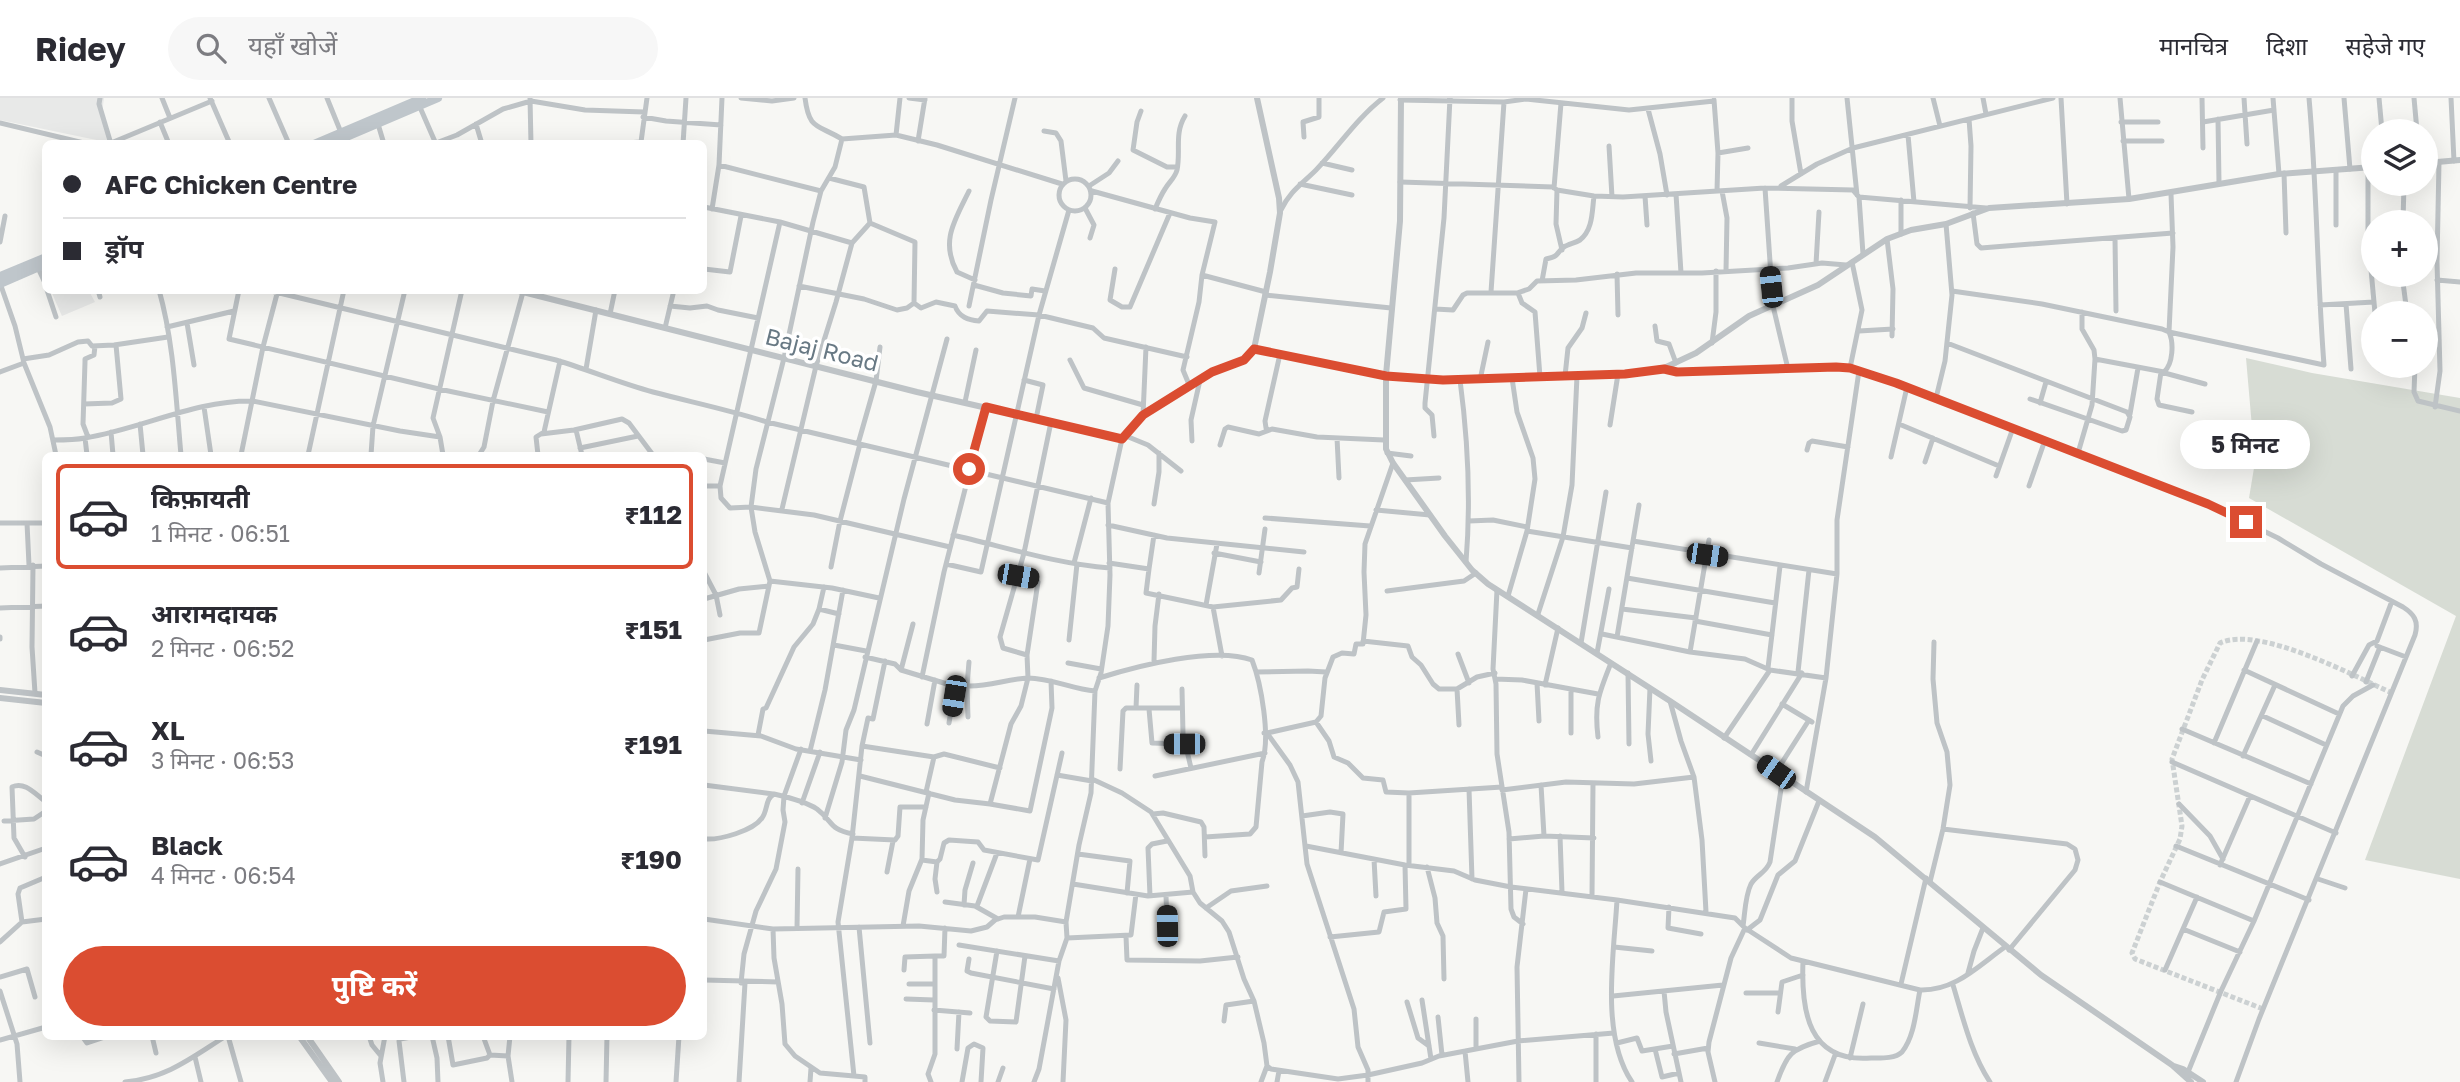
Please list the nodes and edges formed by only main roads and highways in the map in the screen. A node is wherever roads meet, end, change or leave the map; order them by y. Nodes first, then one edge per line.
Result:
1 (438, 98) edge
2 (419, 101) edge
3 (342, 135) junction
4 (326, 140) edge
5 (335, 140) edge
6 (42, 259) edge
7 (42, 266) edge
8 (0, 276) edge
9 (0, 284) edge

1 - 2 main road
2 - 3 main road
2 - 3 main road
3 - 4 main road
3 - 5 main road
6 - 8 main road
7 - 9 main road

